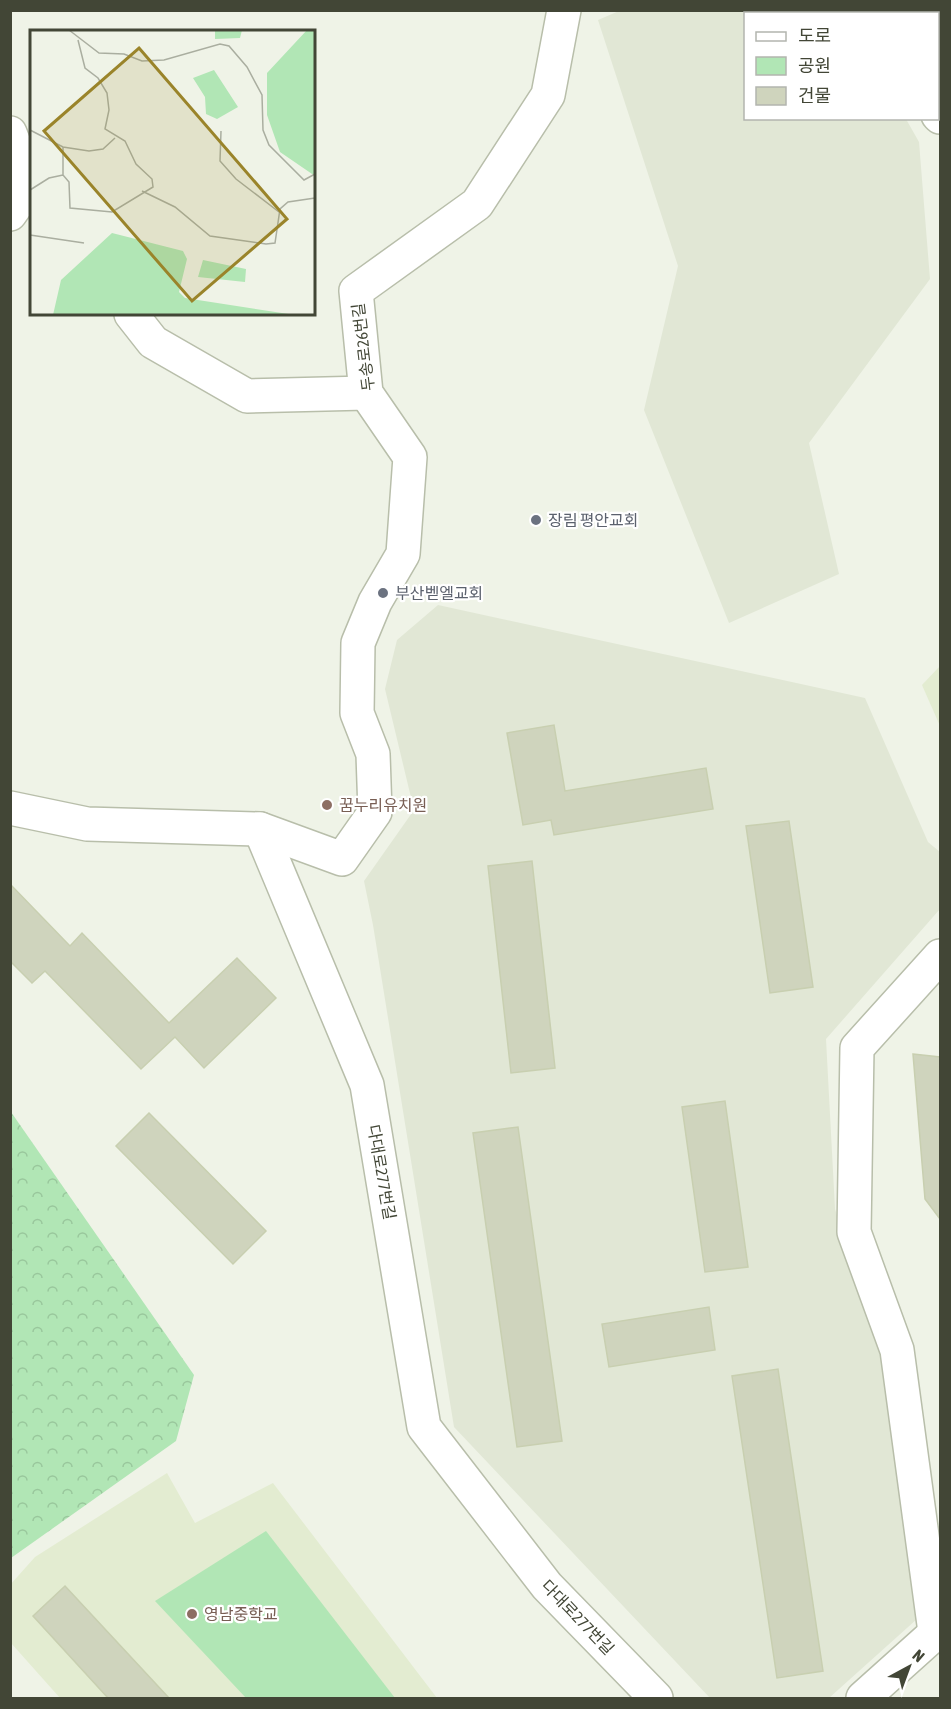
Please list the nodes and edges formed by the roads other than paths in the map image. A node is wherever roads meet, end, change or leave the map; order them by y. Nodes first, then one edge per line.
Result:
1 (564, 10) edge
2 (10, 133) edge
3 (30, 188) edge
4 (10, 214) edge
5 (132, 315) edge
6 (366, 393) junction
7 (10, 808) edge
8 (260, 829) junction
9 (940, 957) edge
10 (938, 1630) edge
11 (656, 1698) edge
12 (863, 1698) edge

1 - 6 street, 두송로26번길
2 - 3 street
3 - 4 street
5 - 6 street
6 - 8 street, 두송로26번길
7 - 8 street
8 - 11 street, 다대로277번길
9 - 10 street
10 - 12 street

